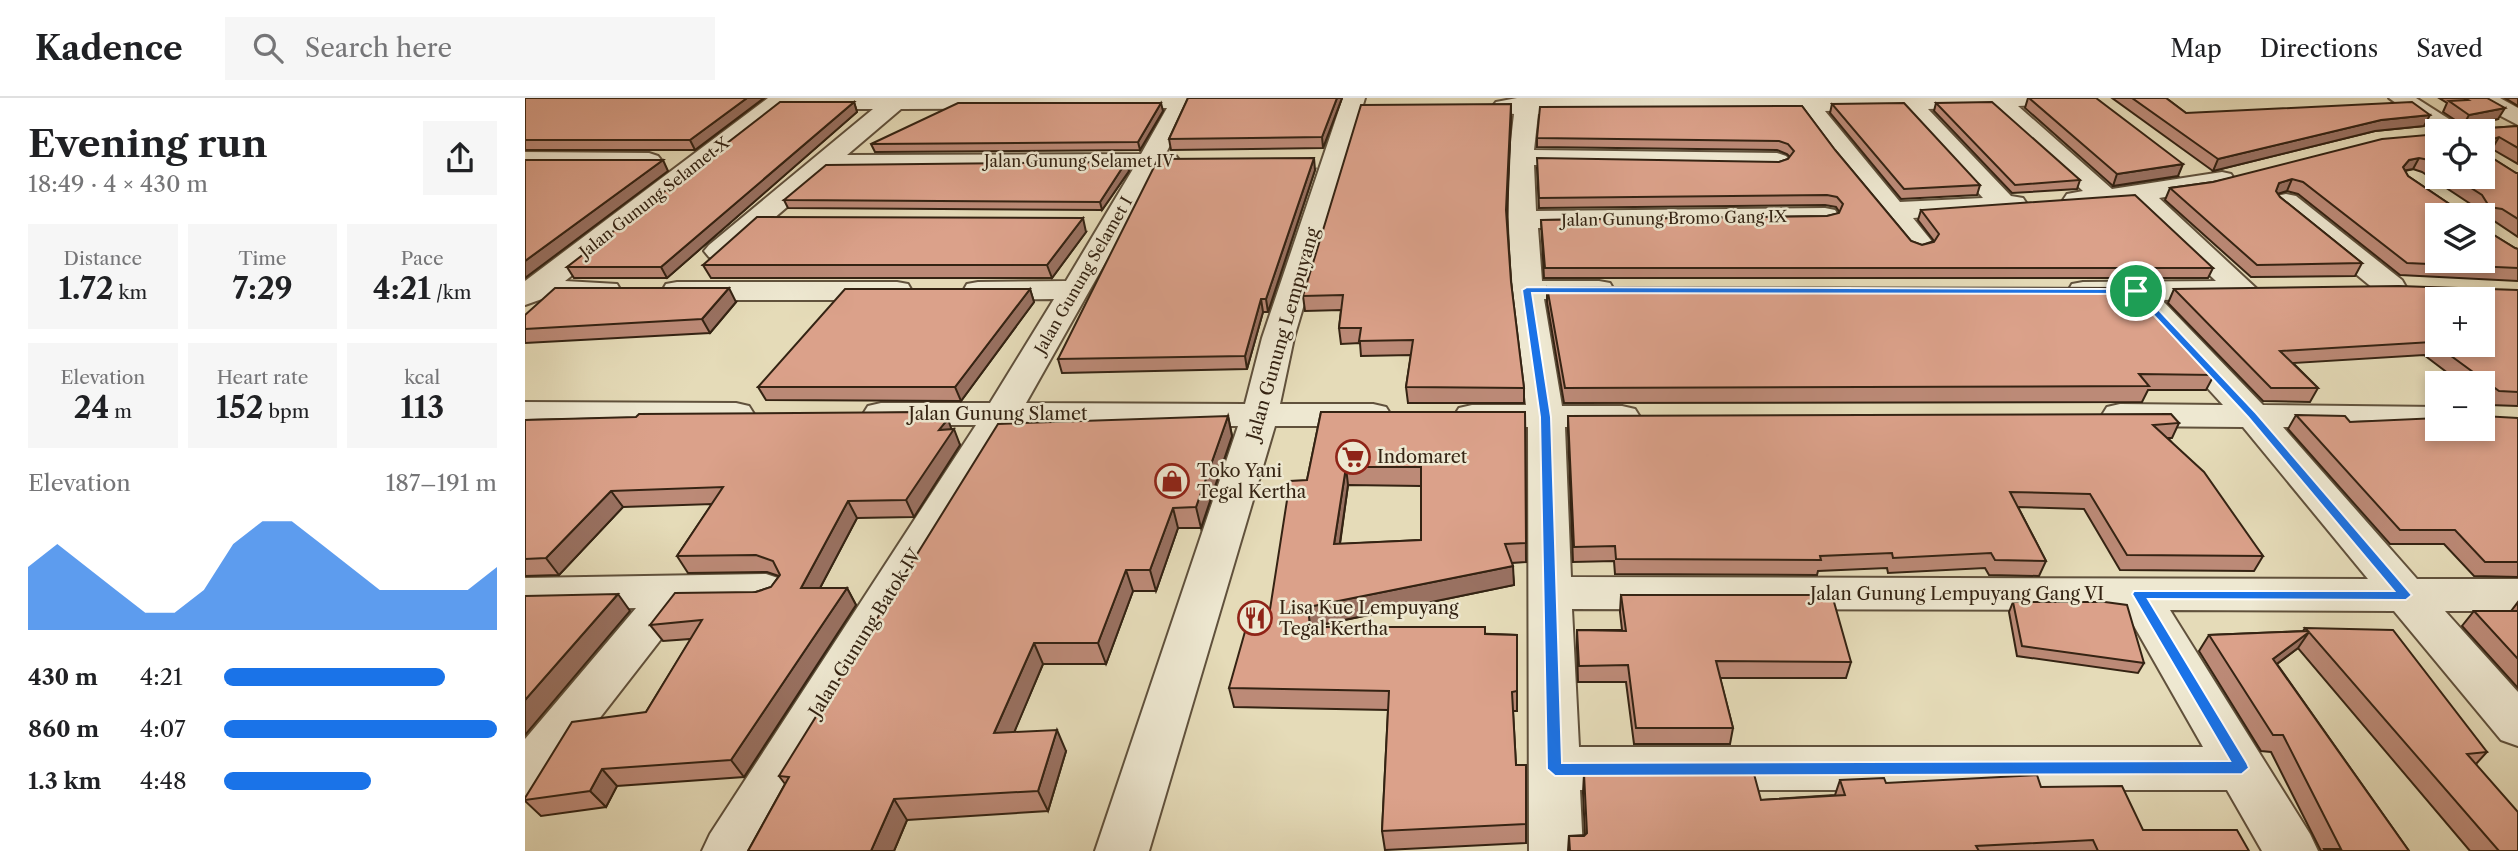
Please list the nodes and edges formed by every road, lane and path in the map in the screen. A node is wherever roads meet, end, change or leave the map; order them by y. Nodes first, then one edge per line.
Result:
1 (2065, 98) edge
2 (2400, 98) edge
3 (2484, 98) edge
4 (975, 99) edge
5 (1183, 99) edge
6 (780, 100) edge
7 (1997, 100) edge
8 (896, 101) junction
9 (1907, 101) edge
10 (1805, 102) edge
11 (1528, 103) edge
12 (1361, 104) edge
13 (1487, 107) edge
14 (2432, 119) edge
15 (2512, 119) edge
16 (1521, 158) junction
17 (1777, 160) edge
18 (2176, 160) edge
19 (700, 161) junction
20 (1147, 161) junction
21 (1187, 161) edge
22 (824, 163) junction
23 (531, 171) edge
24 (2246, 174) edge
25 (2207, 183) junction
26 (2139, 194) junction
27 (2106, 198) junction
28 (2286, 202) edge
29 (2005, 205) junction
30 (1893, 211) junction
31 (1825, 216) edge
32 (755, 219) junction
33 (796, 219) edge
34 (1523, 220) junction
35 (1920, 244) edge
36 (2350, 288) edge
37 (1074, 290) junction
38 (1527, 290) junction
39 (1624, 290) edge
40 (654, 291) junction
41 (2053, 291) edge
42 (2136, 291) junction
43 (528, 293) edge
44 (525, 413) edge
45 (770, 414) edge
46 (851, 414) edge
47 (1260, 414) junction
48 (1001, 415) junction
49 (2252, 415) junction
50 (2086, 416) edge
51 (1546, 417) junction
52 (1657, 417) edge
53 (2425, 418) edge
54 (766, 590) edge
55 (673, 593) junction
56 (1550, 593) junction
57 (525, 594) edge
58 (2138, 594) junction
59 (2406, 595) junction
60 (2518, 595) edge
61 (2518, 726) edge
62 (2242, 768) junction
63 (1555, 769) junction
64 (525, 776) edge
65 (729, 851) edge
66 (1122, 851) edge
67 (1556, 851) edge
68 (2291, 851) edge

1 - 7 street
2 - 14 street
3 - 15 street
4 - 5 street
4 - 8 street
5 - 20 street, Jalan Gunung Selamet I
6 - 8 street
6 - 19 street, Jalan Gunung Selamet X
7 - 9 street
7 - 27 street
8 - 22 street
9 - 10 street
9 - 29 street
10 - 11 street
10 - 30 street
11 - 13 street
11 - 16 street
12 - 47 street, Jalan Gunung Lempuyang
16 - 17 street
16 - 34 street
18 - 25 street
19 - 23 street
19 - 43 street, Jalan Gunung Selamet X
20 - 21 street, Jalan Gunung Selamet IV
20 - 22 street, Jalan Gunung Selamet IV
20 - 37 street, Jalan Gunung Selamet I
22 - 32 street
24 - 25 street
25 - 26 street
26 - 27 street
26 - 42 street
27 - 29 street
28 - 36 street
29 - 30 street
30 - 35 street
31 - 34 street, Jalan Gunung Bromo Gang IX
32 - 33 street
32 - 40 street
34 - 38 street
37 - 40 street
37 - 48 street, Jalan Gunung Selamet I
38 - 39 street
38 - 51 street
40 - 43 street
41 - 42 street
42 - 49 street
44 - 45 street
46 - 48 street, Jalan Gunung Slamet
47 - 48 street, Jalan Gunung Slamet
47 - 51 street, Jalan Gunung Slamet
47 - 66 street, Jalan Gunung Lempuyang
48 - 65 street, Jalan Gunung Batok IV
49 - 50 street
49 - 53 street
49 - 59 street
51 - 52 street, Jalan Gunung Slamet
51 - 56 street
54 - 55 street
55 - 57 street
55 - 64 street
56 - 58 street, Jalan Gunung Lempuyang Gang VI
56 - 63 street
58 - 59 street, Jalan Gunung Lempuyang Gang VI
58 - 62 street
59 - 60 street, Jalan Gunung Lempuyang Gang VI
59 - 61 street
62 - 63 street
62 - 68 street
63 - 67 street

